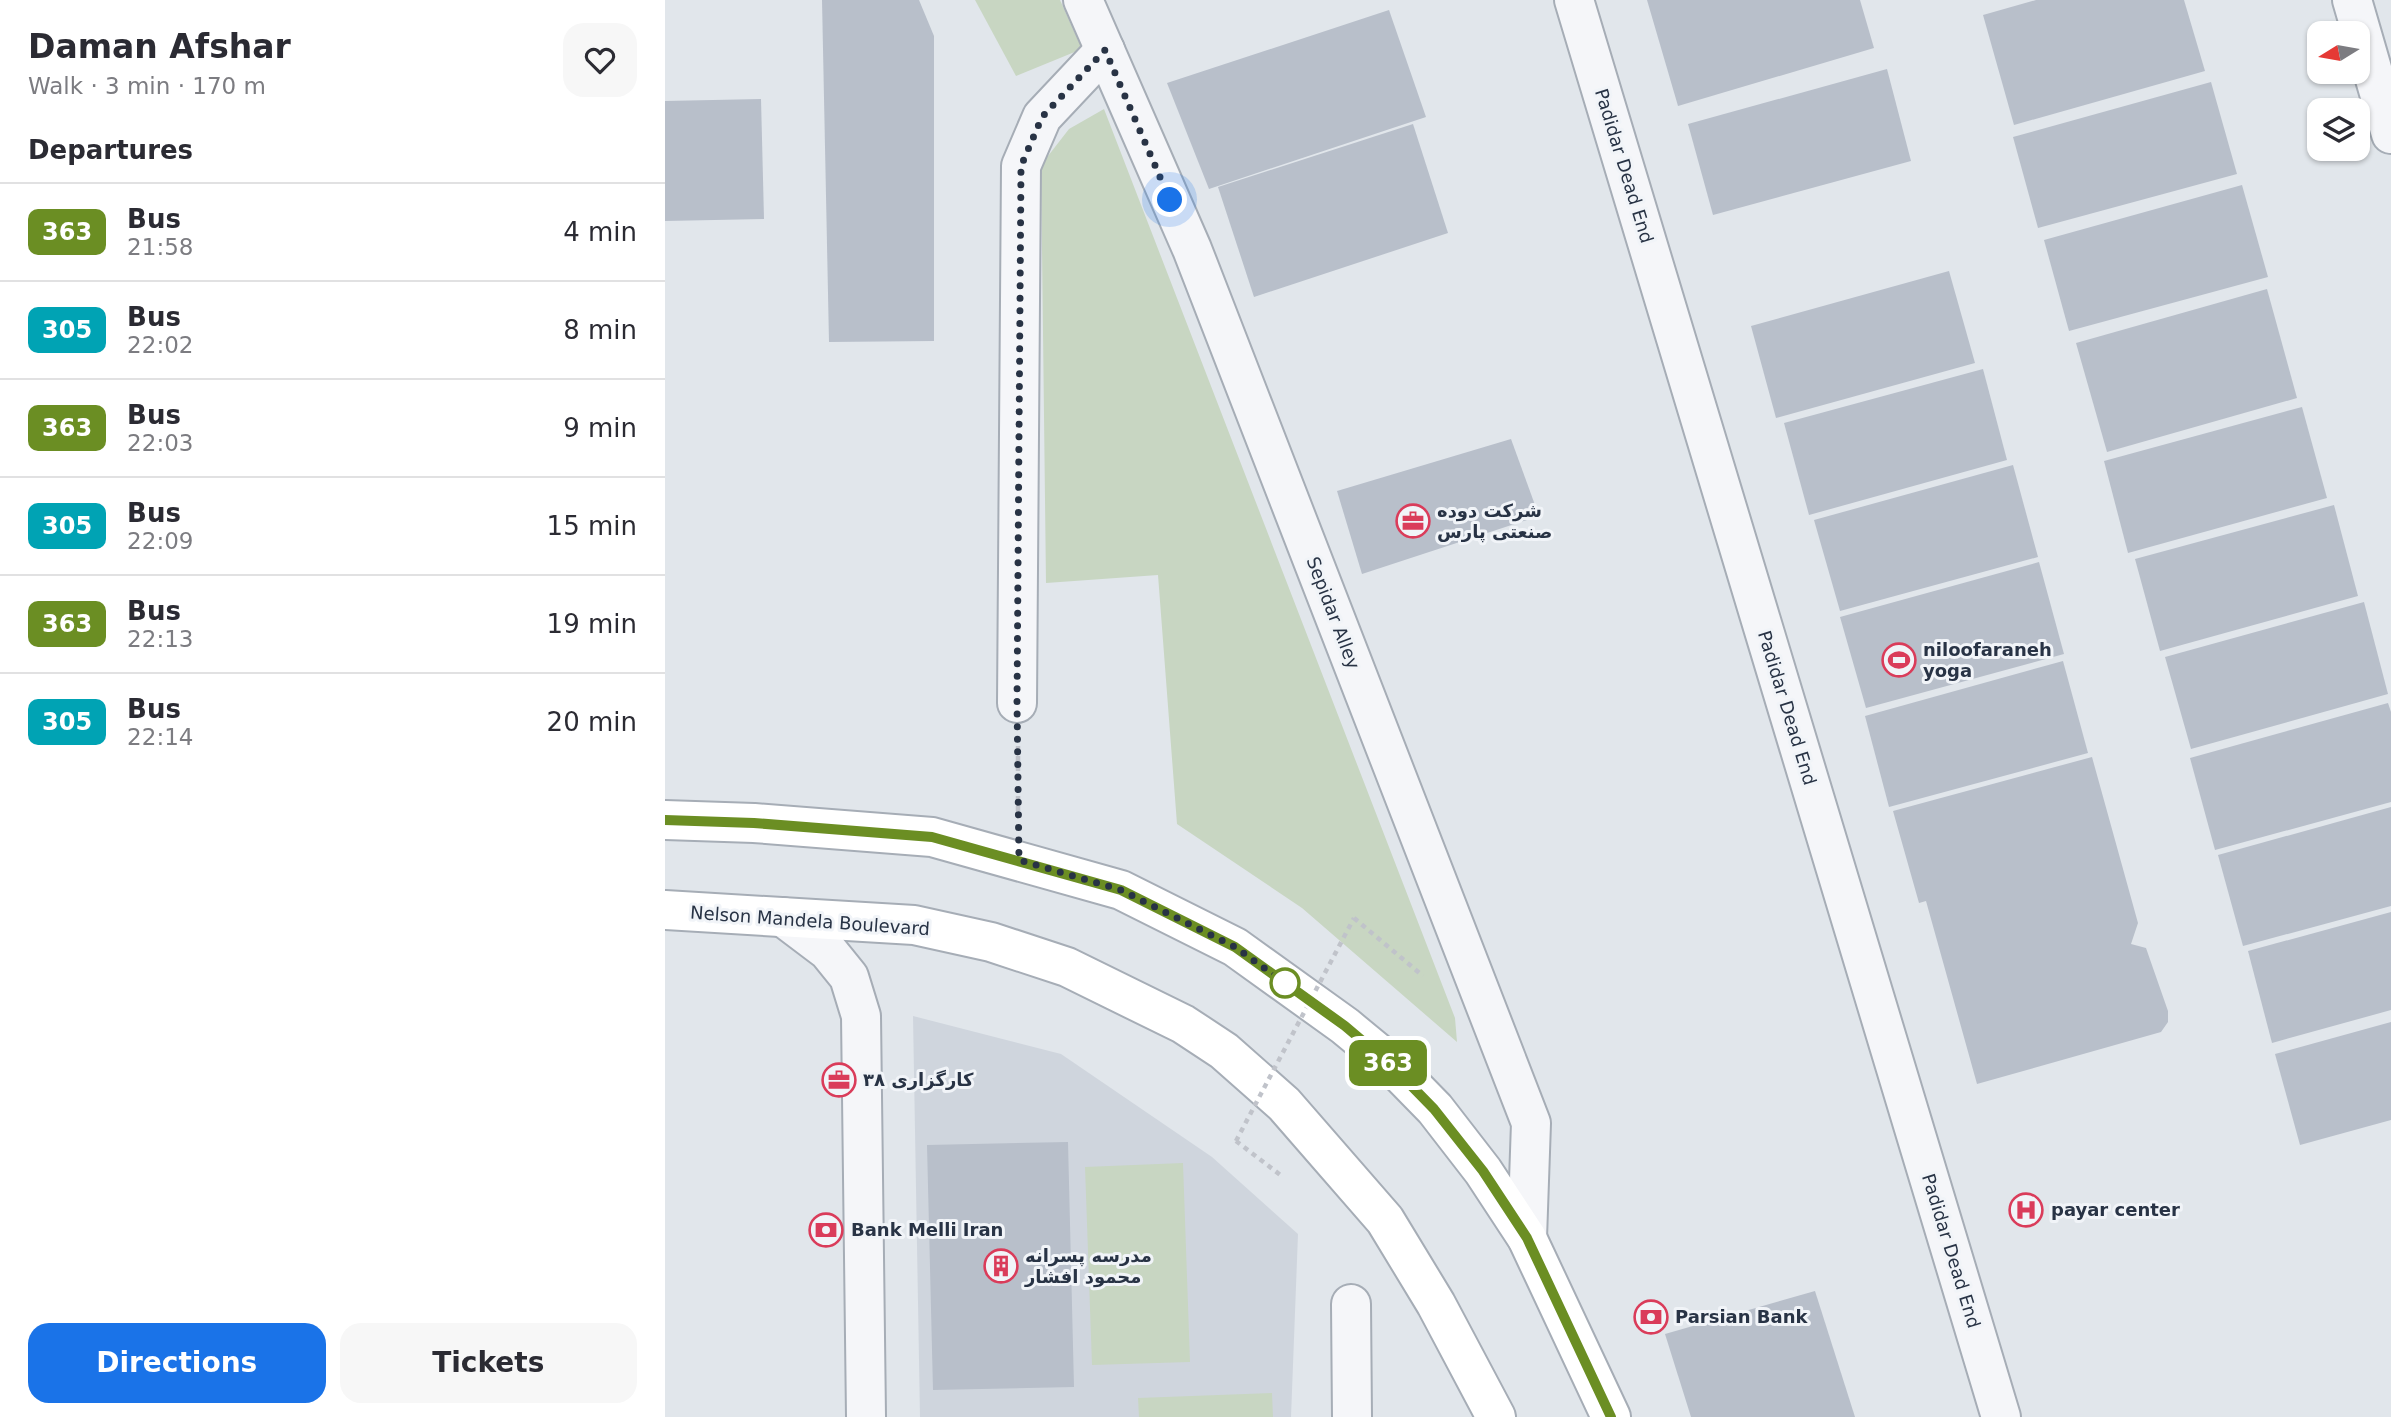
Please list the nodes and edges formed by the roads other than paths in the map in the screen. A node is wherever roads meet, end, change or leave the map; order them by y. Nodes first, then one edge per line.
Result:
1 (1083, 0) edge
2 (1574, 0) edge
3 (2352, 0) edge
4 (1105, 50) junction
5 (2391, 134) edge
6 (1017, 703) road end
7 (665, 820) edge
8 (665, 911) edge
9 (783, 917) junction
10 (1527, 1238) junction
11 (1351, 1304) dead end
12 (866, 1417) edge
13 (1352, 1417) edge
14 (1496, 1417) edge
15 (1611, 1417) edge
16 (2001, 1417) edge

1 - 4 street, Sepidar Alley
2 - 16 street, Padidar Dead End
3 - 5 street
4 - 6 street
4 - 10 street, Sepidar Alley
7 - 10 main road
8 - 9 main road, Nelson Mandela Boulevard
9 - 12 street
9 - 14 main road, Nelson Mandela Boulevard
10 - 15 main road
11 - 13 street

